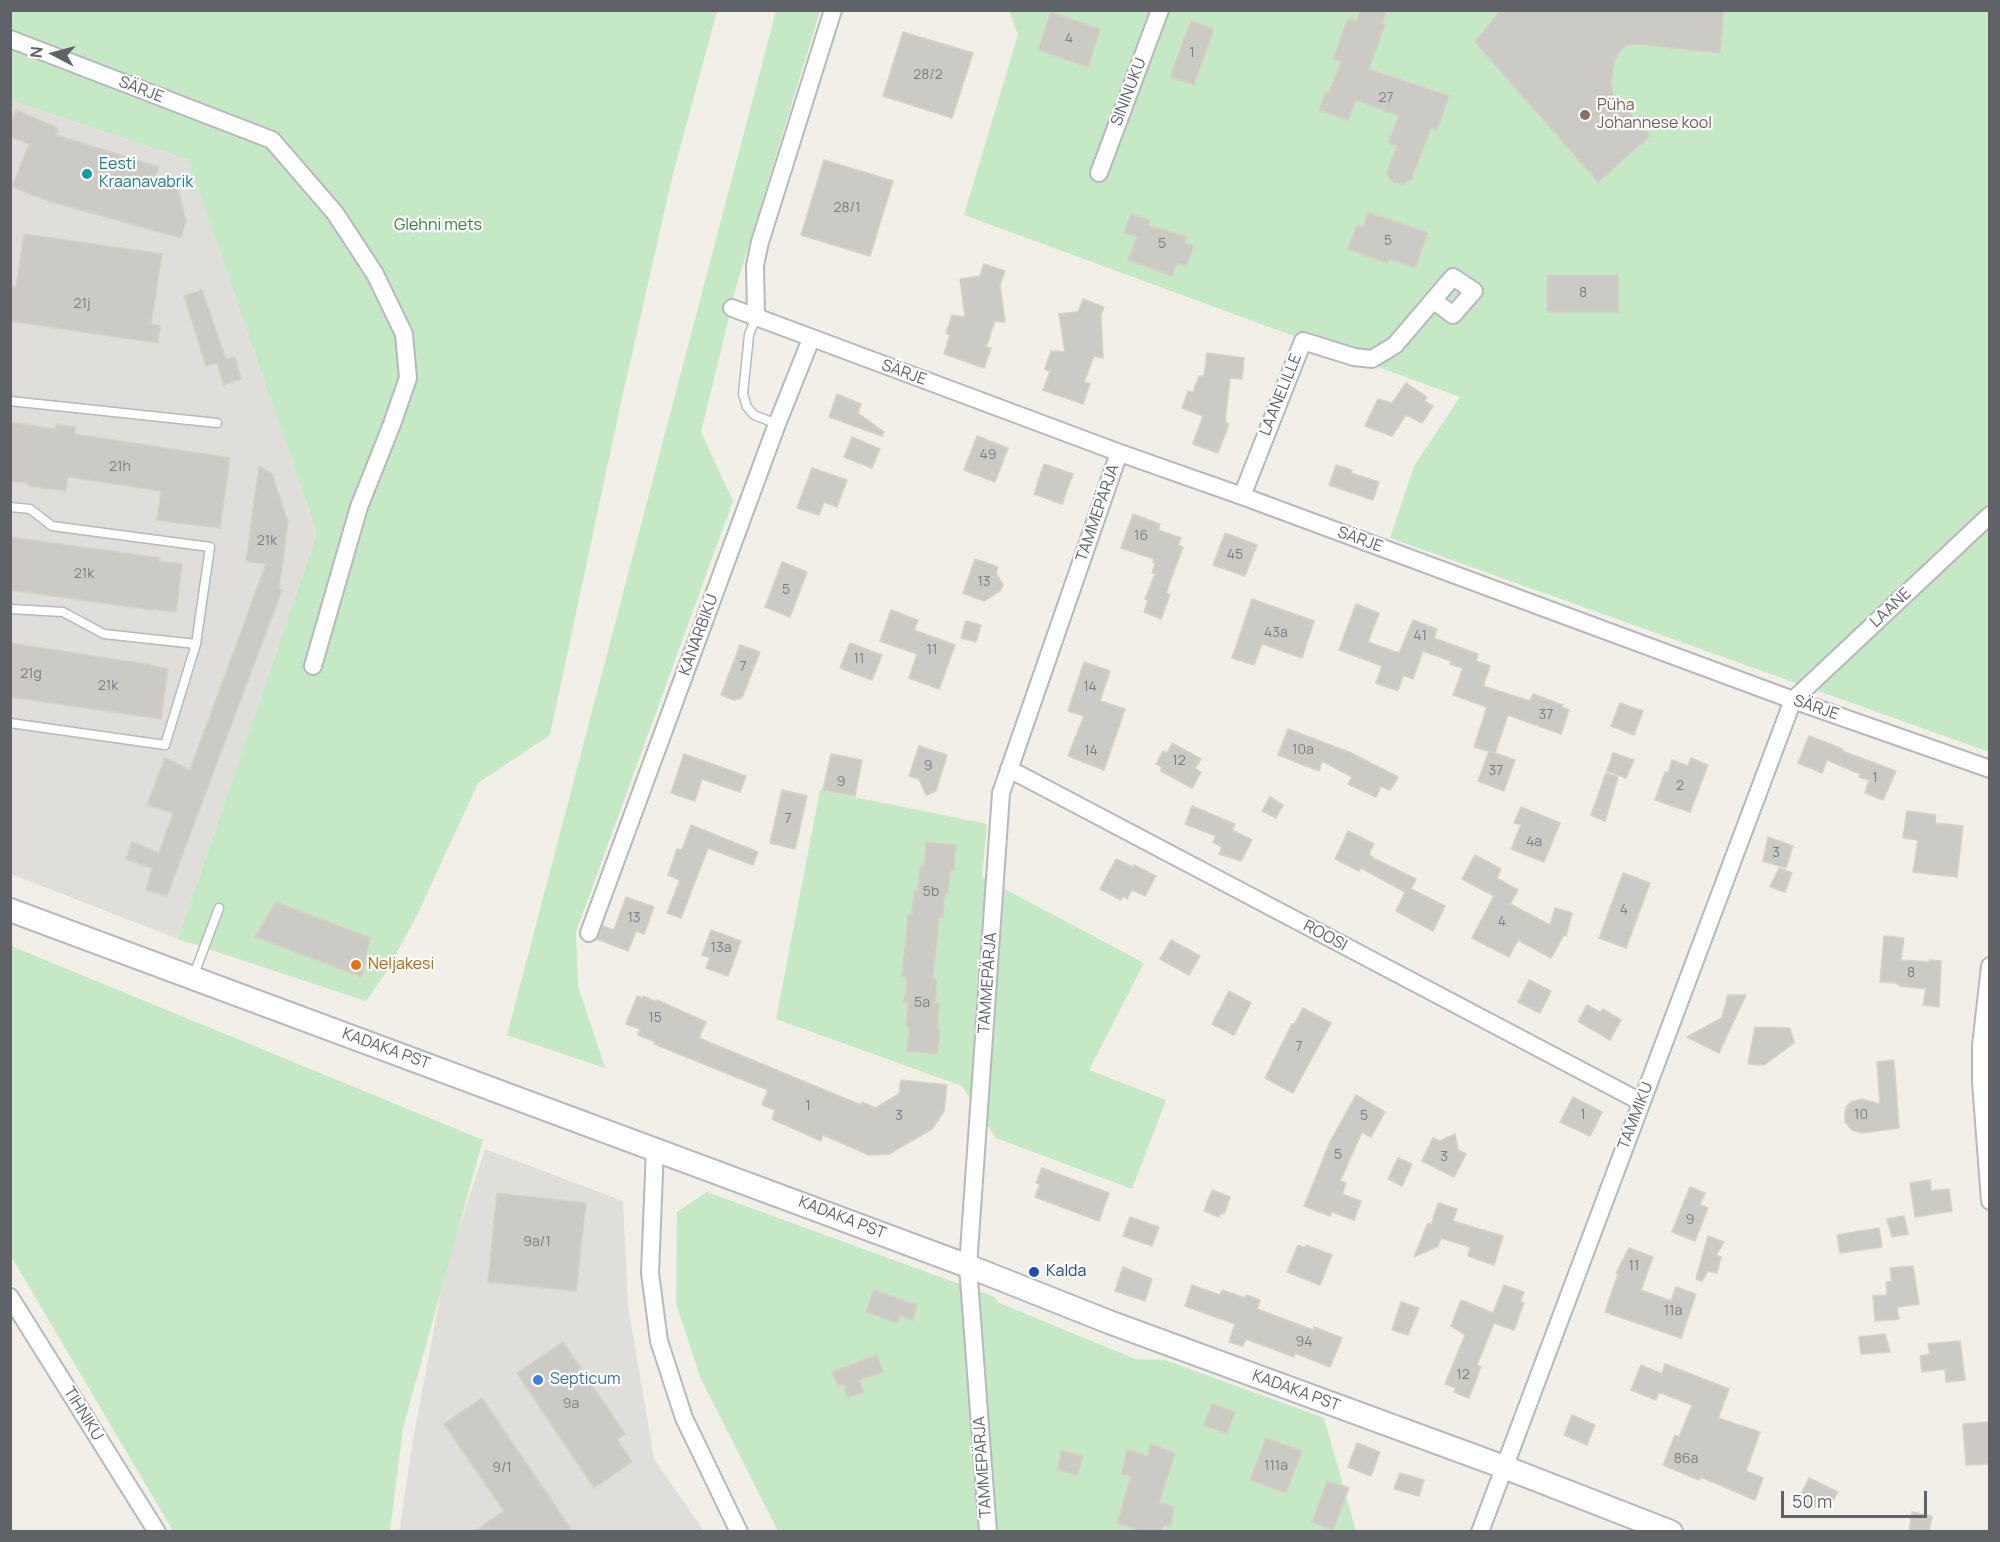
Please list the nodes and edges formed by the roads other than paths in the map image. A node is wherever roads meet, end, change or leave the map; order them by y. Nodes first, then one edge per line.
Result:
1 (833, 10) edge
2 (1160, 10) edge
3 (10, 39) edge
4 (1098, 173) dead end
5 (1433, 300) dead end
6 (732, 308) dead end
7 (756, 317) junction
8 (812, 339) junction
9 (10, 400) edge
10 (217, 423) dead end
11 (777, 424) junction
12 (1119, 453) junction
13 (1242, 496) junction
14 (10, 507) edge
15 (1989, 515) edge
16 (10, 609) edge
17 (196, 644) junction
18 (313, 666) dead end
19 (1793, 700) junction
20 (10, 723) edge
21 (1009, 769) junction
22 (1989, 769) edge
23 (219, 908) dead end
24 (10, 910) edge
25 (589, 933) dead end
26 (1989, 966) edge
27 (193, 977) junction
28 (1985, 1083) edge
29 (1641, 1102) junction
30 (655, 1148) junction
31 (1989, 1201) edge
32 (968, 1266) junction
33 (10, 1296) edge
34 (1504, 1467) junction
35 (156, 1532) edge
36 (739, 1532) edge
37 (988, 1532) edge
38 (1480, 1532) edge
39 (1671, 1532) edge

1 - 7 street
2 - 4 street, SININUKU
3 - 18 street, SÄRJE
5 - 13 street, LAANELILLE
6 - 7 street, SÄRJE
7 - 8 street, SÄRJE
7 - 11 lane
8 - 11 street, KANARBIKU
8 - 12 street, SÄRJE
9 - 10 lane
11 - 25 street, KANARBIKU
12 - 13 street, SÄRJE
12 - 21 street, TAMMEPÄRJA
13 - 19 street, SÄRJE
14 - 17 lane
15 - 19 street, LAANE
16 - 17 lane
17 - 20 lane
19 - 22 street, SÄRJE
19 - 29 street, TAMMIKU
21 - 29 street, ROOSI
21 - 32 street, TAMMEPÄRJA
23 - 27 lane
24 - 27 main road, KADAKA PST
26 - 28 street
27 - 30 main road, KADAKA PST
28 - 31 street
29 - 34 street, TAMMIKU
30 - 32 main road, KADAKA PST
30 - 36 street
32 - 34 main road, KADAKA PST
32 - 37 street, TAMMEPÄRJA
33 - 35 street, TIHNIKU
34 - 38 street, TAMMIKU
34 - 39 main road, KADAKA PST

